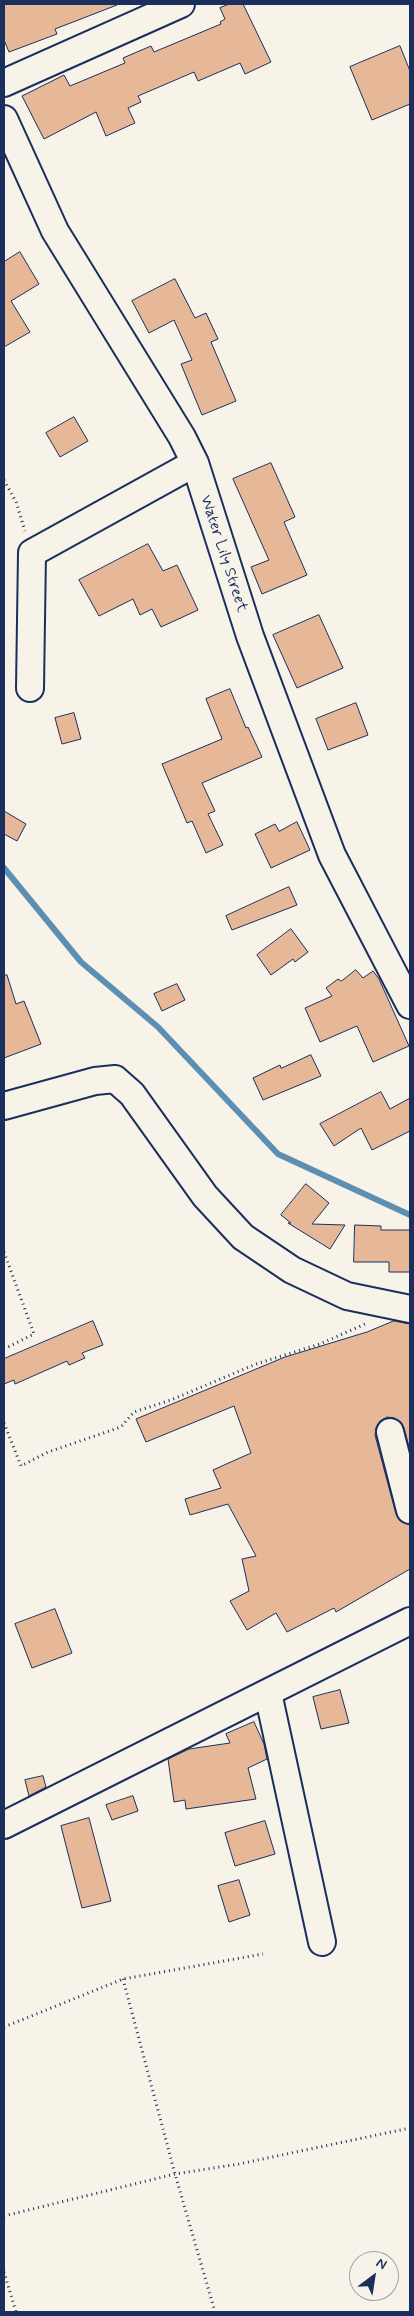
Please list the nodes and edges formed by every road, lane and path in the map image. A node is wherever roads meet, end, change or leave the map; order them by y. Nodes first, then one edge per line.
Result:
1 (181, 4) edge
2 (4, 83) edge
3 (4, 118) edge
4 (194, 463) junction
5 (4, 480) edge
6 (32, 553) junction
7 (30, 688) dead end
8 (410, 1005) edge
9 (4, 1106) edge
10 (4, 1252) edge
11 (403, 1308) edge
12 (4, 1349) edge
13 (4, 1423) edge
14 (390, 1432) dead end
15 (410, 1510) edge
16 (410, 1620) edge
17 (268, 1693) junction
18 (4, 1825) edge
19 (322, 1942) dead end
20 (263, 1954) dead end
21 (123, 1979) junction
22 (4, 2027) edge
23 (410, 2128) edge
24 (175, 2174) junction
25 (4, 2216) edge
26 (4, 2272) edge
27 (16, 2312) edge
28 (216, 2312) edge

1 - 2 street
3 - 4 street, Water Lily Street
4 - 6 street
4 - 8 street, Water Lily Street
5 - 6 path
6 - 7 street
9 - 11 street
10 - 12 path
11 - 13 path
14 - 15 street
16 - 17 street
17 - 18 street
17 - 19 street
20 - 21 path
21 - 22 path
21 - 24 path
23 - 24 path
24 - 25 path
24 - 28 path
26 - 27 path

